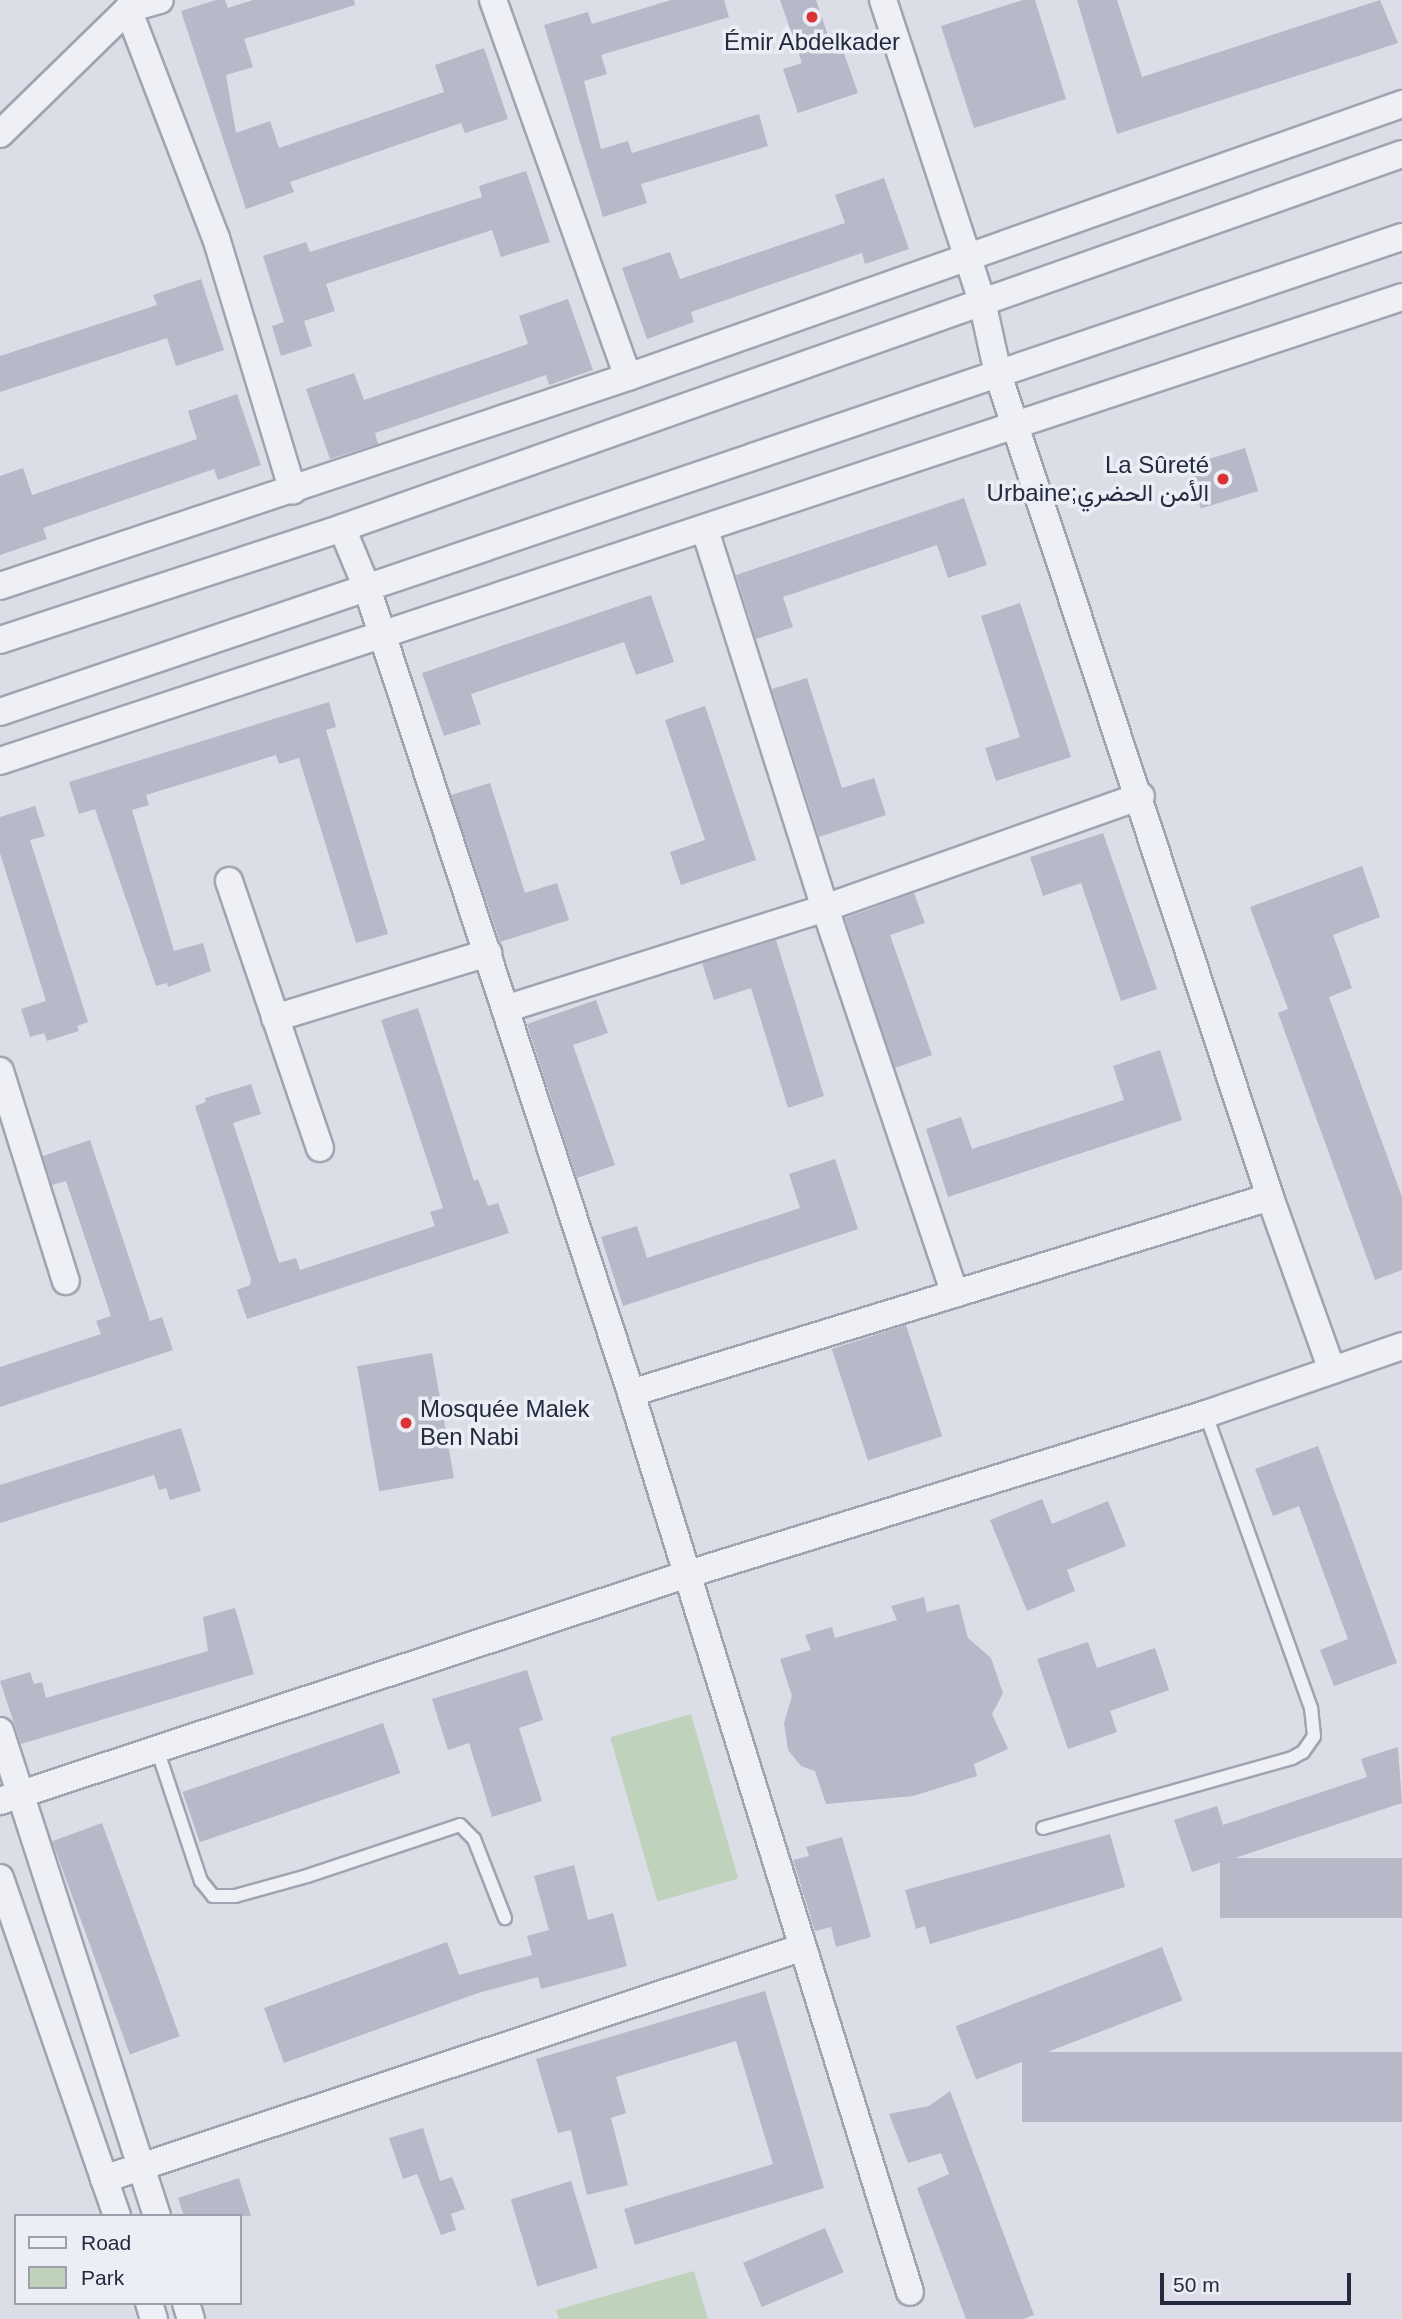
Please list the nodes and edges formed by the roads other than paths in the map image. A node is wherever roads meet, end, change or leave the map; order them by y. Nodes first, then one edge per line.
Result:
1 (160, 0) edge
2 (493, 0) edge
3 (883, 0) edge
4 (128, 9) junction
5 (1402, 104) edge
6 (0, 134) edge
7 (1402, 154) edge
8 (1402, 237) edge
9 (966, 258) junction
10 (1402, 297) edge
11 (982, 301) junction
12 (998, 374) junction
13 (628, 377) junction
14 (1016, 426) junction
15 (293, 491) junction
16 (342, 528) junction
17 (705, 530) junction
18 (0, 586) edge
19 (367, 588) junction
20 (381, 636) junction
21 (0, 640) edge
22 (0, 712) edge
23 (0, 761) edge
24 (1140, 796) junction
25 (229, 881) dead end
26 (825, 908) junction
27 (488, 953) junction
28 (505, 1009) junction
29 (275, 1018) junction
30 (0, 1071) edge
31 (6, 1105) edge
32 (320, 1148) dead end
33 (1270, 1197) junction
34 (66, 1281) dead end
35 (955, 1294) junction
36 (1402, 1346) edge
37 (1332, 1370) junction
38 (631, 1393) junction
39 (1206, 1415) junction
40 (685, 1575) junction
41 (0, 1731) edge
42 (158, 1752) junction
43 (12, 1799) edge
44 (1043, 1828) dead end
45 (0, 1878) edge
46 (505, 1917) dead end
47 (801, 1948) junction
48 (141, 2166) junction
49 (104, 2179) junction
50 (116, 2214) edge
51 (157, 2214) edge
52 (910, 2292) dead end

1 - 4 street
2 - 13 street
3 - 9 street
4 - 6 street
4 - 15 street
5 - 9 street
7 - 11 street
8 - 12 street
9 - 11 street
9 - 13 street
10 - 14 street
11 - 12 street
11 - 16 street
12 - 14 street
12 - 19 street
13 - 15 street
14 - 17 street
14 - 24 street
15 - 18 street
16 - 19 street
16 - 21 street
17 - 20 street
17 - 26 street
19 - 20 street
19 - 22 street
20 - 23 street
20 - 27 street
24 - 26 street
24 - 33 street
25 - 29 street
26 - 28 street
26 - 35 street
27 - 28 street
27 - 29 street
28 - 38 street
29 - 32 street
30 - 31 street
31 - 34 street
33 - 35 street
33 - 37 street
35 - 38 street
36 - 37 street
37 - 39 street
38 - 40 street
39 - 40 street
39 - 44 lane
40 - 42 street
40 - 47 street
41 - 43 street
42 - 43 street
42 - 46 lane
43 - 48 street
45 - 49 street
47 - 48 street
47 - 52 street
48 - 49 street
48 - 51 street
49 - 50 street

